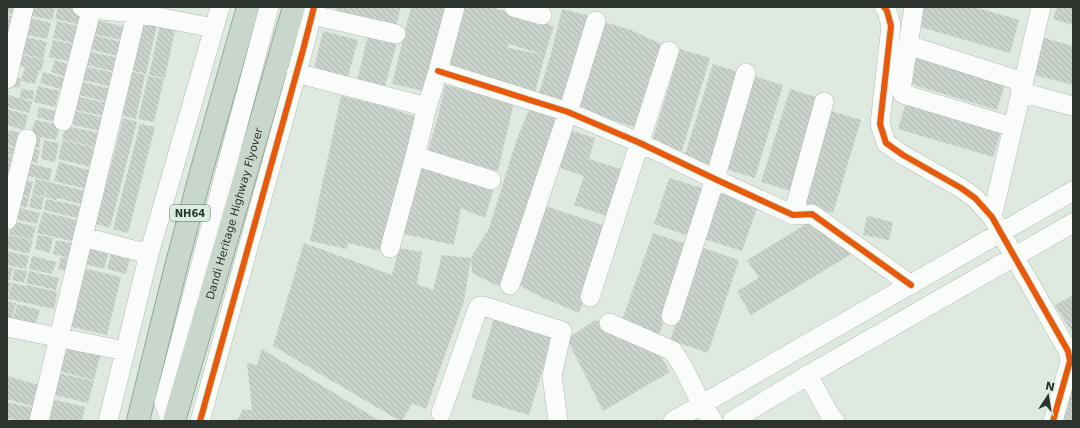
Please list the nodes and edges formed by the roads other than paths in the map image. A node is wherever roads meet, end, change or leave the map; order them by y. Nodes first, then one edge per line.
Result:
1 (24, 7) edge
2 (220, 7) edge
3 (248, 7) edge
4 (269, 7) edge
5 (455, 7) edge
6 (514, 7) edge
7 (914, 7) edge
8 (1041, 7) edge
9 (88, 8) edge
10 (886, 8) edge
11 (137, 10) edge
12 (306, 10) edge
13 (542, 15) dead end
14 (596, 22) dead end
15 (214, 28) junction
16 (396, 34) dead end
17 (908, 45) junction
18 (669, 51) dead end
19 (438, 72) junction
20 (296, 73) junction
21 (746, 73) dead end
22 (7, 79) edge
23 (1022, 87) junction
24 (824, 102) dead end
25 (1073, 106) edge
26 (427, 107) junction
27 (568, 112) junction
28 (63, 121) dead end
29 (1013, 127) junction
30 (27, 138) dead end
31 (640, 144) junction
32 (415, 156) junction
33 (715, 179) junction
34 (491, 180) dead end
35 (1073, 191) edge
36 (793, 215) junction
37 (7, 220) edge
38 (1073, 223) edge
39 (997, 225) junction
40 (83, 237) junction
41 (390, 248) dead end
42 (149, 254) junction
43 (1014, 256) junction
44 (510, 285) dead end
45 (911, 285) junction
46 (590, 297) dead end
47 (671, 316) dead end
48 (609, 323) dead end
49 (7, 327) edge
50 (59, 337) junction
51 (1071, 350) edge
52 (125, 351) junction
53 (808, 375) junction
54 (702, 405) junction
55 (169, 412) edge
56 (441, 413) dead end
57 (39, 421) edge
58 (108, 421) edge
59 (138, 421) edge
60 (171, 421) edge
61 (200, 421) edge
62 (558, 421) edge
63 (673, 421) edge
64 (713, 421) edge
65 (732, 421) edge
66 (835, 421) edge
67 (1053, 421) edge

1 - 22 street
2 - 15 street
3 - 59 highway, NH64
4 - 55 street
5 - 19 street
6 - 13 street
7 - 17 street
8 - 23 street
9 - 11 street
9 - 28 street
10 - 39 street
11 - 15 street
11 - 40 street
12 - 16 street
12 - 20 street
12 - 55 highway, Dandi Heritage Highway Flyover
14 - 27 street
15 - 42 street
17 - 23 street
17 - 29 street
18 - 31 street
19 - 26 street
19 - 27 street
20 - 26 street
20 - 61 street
21 - 33 street
23 - 25 street
23 - 29 street
24 - 36 street
26 - 32 street
27 - 31 street
27 - 44 street
29 - 39 street
30 - 37 street
31 - 33 street
31 - 46 street
32 - 34 street
32 - 41 street
33 - 36 street
33 - 47 street
35 - 39 street
36 - 45 street
38 - 43 street
39 - 43 street
39 - 45 street
40 - 42 street
40 - 50 street
42 - 52 street
43 - 51 street
43 - 53 street
45 - 54 street
48 - 54 street
49 - 50 street
50 - 52 street
50 - 57 street
51 - 67 street
52 - 58 street
53 - 65 street
53 - 66 street
54 - 63 street
54 - 64 street
55 - 59 street
55 - 60 street
56 - 62 street

